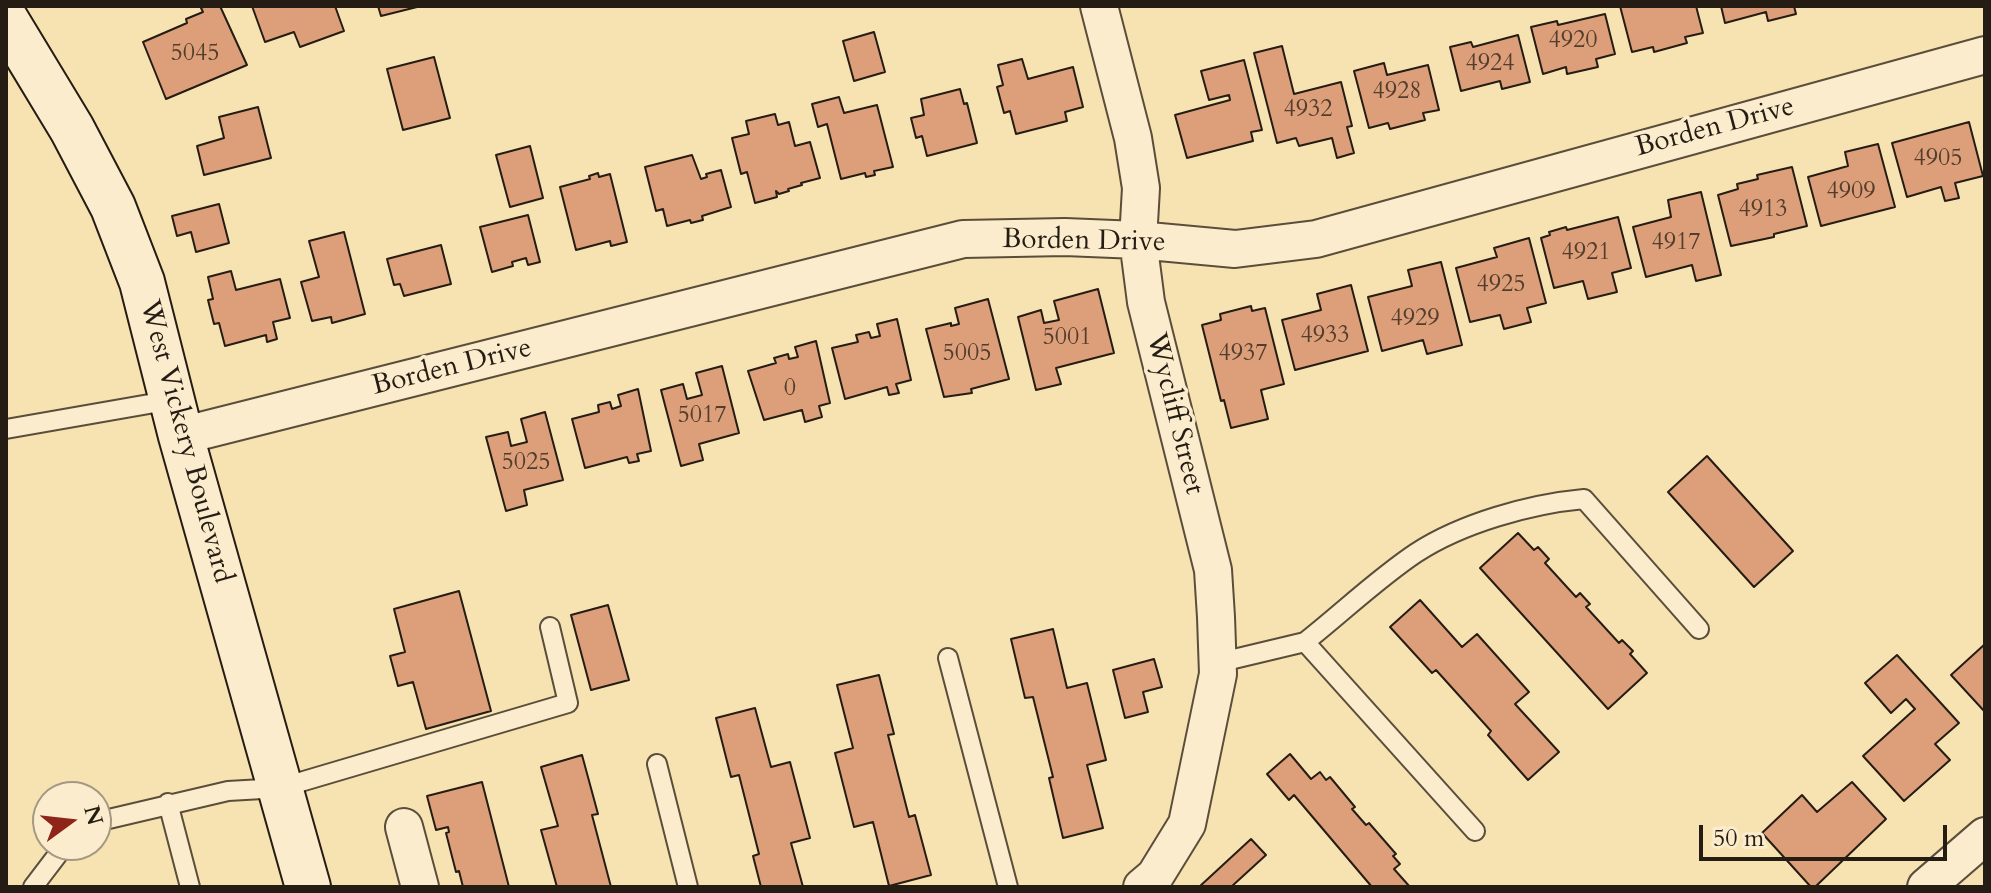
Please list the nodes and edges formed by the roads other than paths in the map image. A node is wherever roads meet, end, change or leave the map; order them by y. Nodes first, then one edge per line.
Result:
1 (1099, 6) edge
2 (6, 20) edge
3 (1985, 55) edge
4 (1138, 240) junction
5 (176, 418) junction
6 (6, 429) edge
7 (550, 627) dead end
8 (1699, 629) dead end
9 (1305, 642) junction
10 (948, 658) dead end
11 (1217, 663) junction
12 (657, 764) dead end
13 (280, 788) junction
14 (168, 803) junction
15 (112, 818) edge
16 (404, 827) dead end
17 (1475, 831) dead end
18 (1985, 836) edge
19 (53, 861) edge
20 (33, 887) edge
21 (190, 887) edge
22 (308, 887) edge
23 (420, 887) edge
24 (688, 887) edge
25 (1008, 887) edge
26 (1142, 887) edge
27 (1926, 887) edge

1 - 4 street, Wycliff Street
2 - 5 main road, West Vickery Boulevard
3 - 4 street, Borden Drive
4 - 5 street, Borden Drive
4 - 11 street, Wycliff Street
5 - 6 lane
5 - 13 main road, West Vickery Boulevard
7 - 13 lane
8 - 9 lane
9 - 11 lane
9 - 17 lane
10 - 25 lane
11 - 26 street, Wycliff Street
12 - 24 lane
13 - 14 lane
13 - 22 main road, West Vickery Boulevard
14 - 15 lane
14 - 21 lane
16 - 23 street
18 - 27 street
19 - 20 lane

